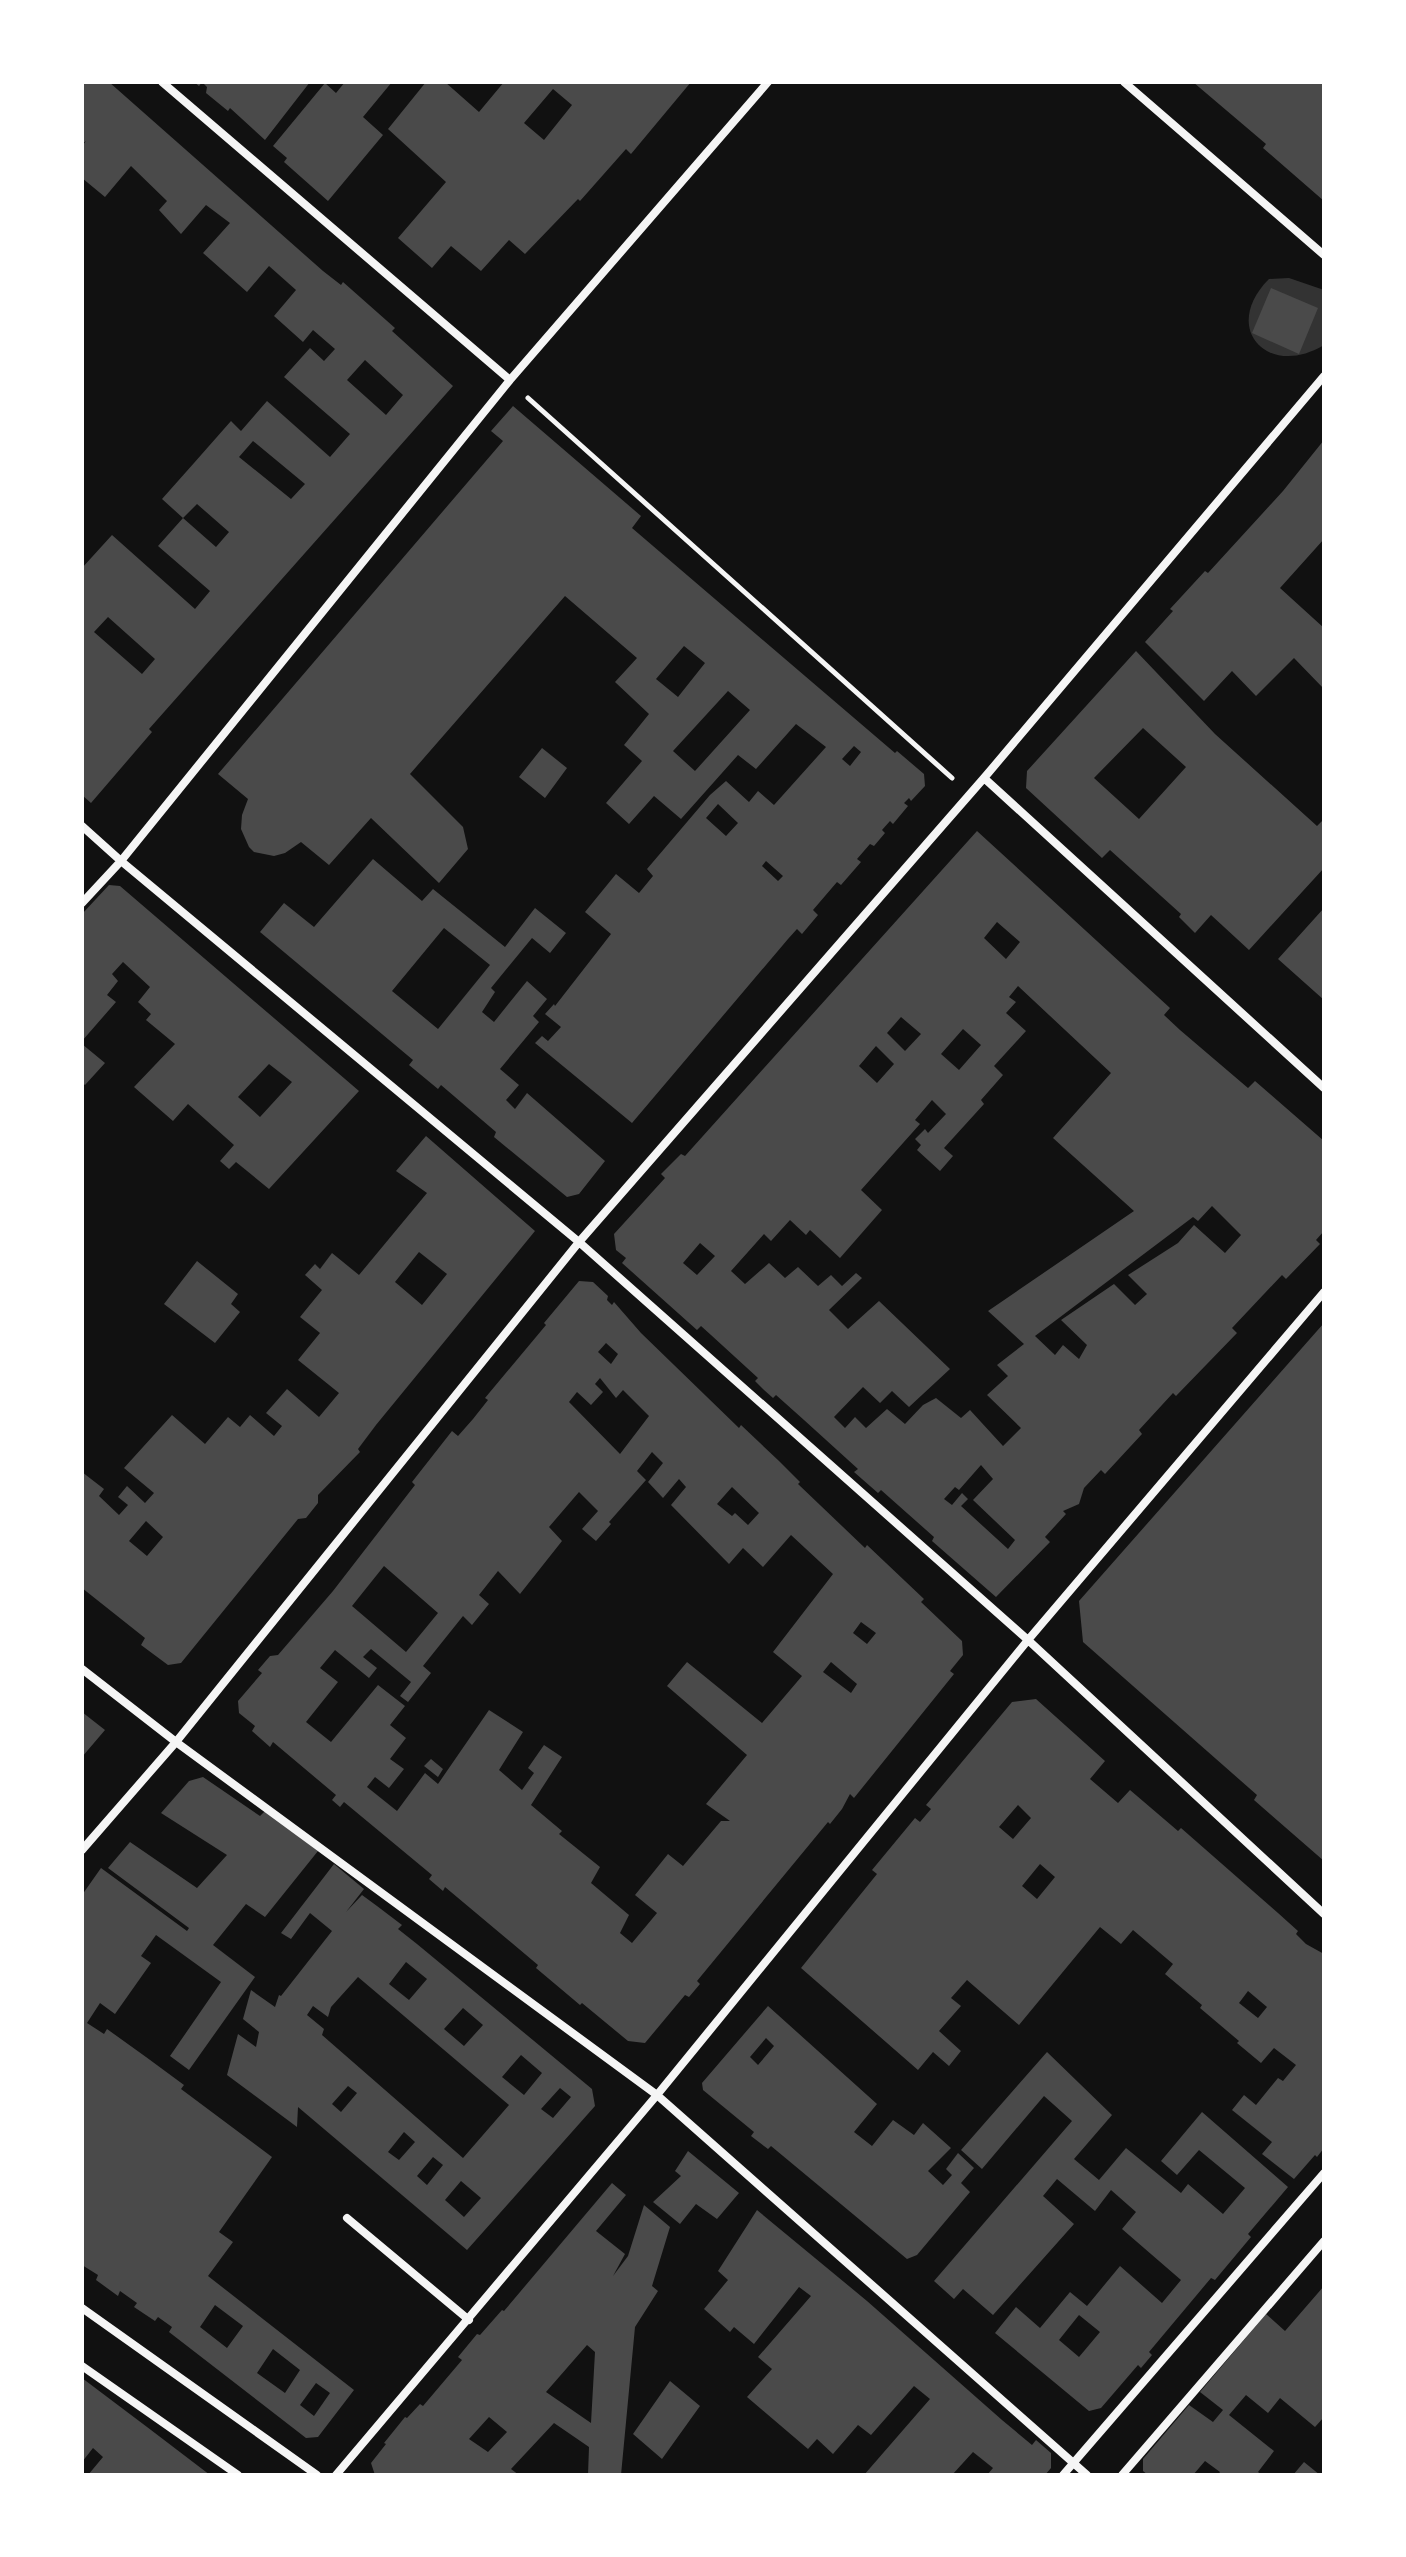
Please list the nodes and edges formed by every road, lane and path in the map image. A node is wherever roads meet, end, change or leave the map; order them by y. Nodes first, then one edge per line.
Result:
1 (162, 82) edge
2 (768, 82) edge
3 (1124, 82) edge
4 (1324, 255) edge
5 (1324, 376) edge
6 (510, 380) junction
7 (984, 778) junction
8 (970, 794) junction
9 (82, 826) edge
10 (121, 861) junction
11 (82, 903) edge
12 (1324, 1088) edge
13 (579, 1242) junction
14 (1324, 1292) edge
15 (1028, 1640) junction
16 (82, 1669) edge
17 (176, 1742) junction
18 (82, 1850) edge
19 (1324, 1914) edge
20 (657, 2095) junction
21 (1324, 2173) edge
22 (347, 2218) dead end
23 (1324, 2241) edge
24 (82, 2308) edge
25 (469, 2320) junction
26 (82, 2366) edge
27 (1074, 2461) junction
28 (238, 2475) edge
29 (317, 2475) edge
30 (336, 2475) edge
31 (1063, 2475) edge
32 (1087, 2475) edge
33 (1122, 2475) edge

1 - 6 street
2 - 6 street
3 - 4 street
5 - 7 street
6 - 8 path
6 - 10 street
7 - 8 street
7 - 12 street
8 - 13 street
9 - 10 street
10 - 11 street
10 - 13 street
13 - 15 street
13 - 17 street
14 - 15 street
15 - 19 street
15 - 20 street
16 - 17 street
17 - 18 street
17 - 20 street
20 - 25 street
20 - 27 street
21 - 27 street
22 - 25 street
23 - 33 street
24 - 29 street
25 - 30 street
26 - 28 street
27 - 31 street
27 - 32 street

